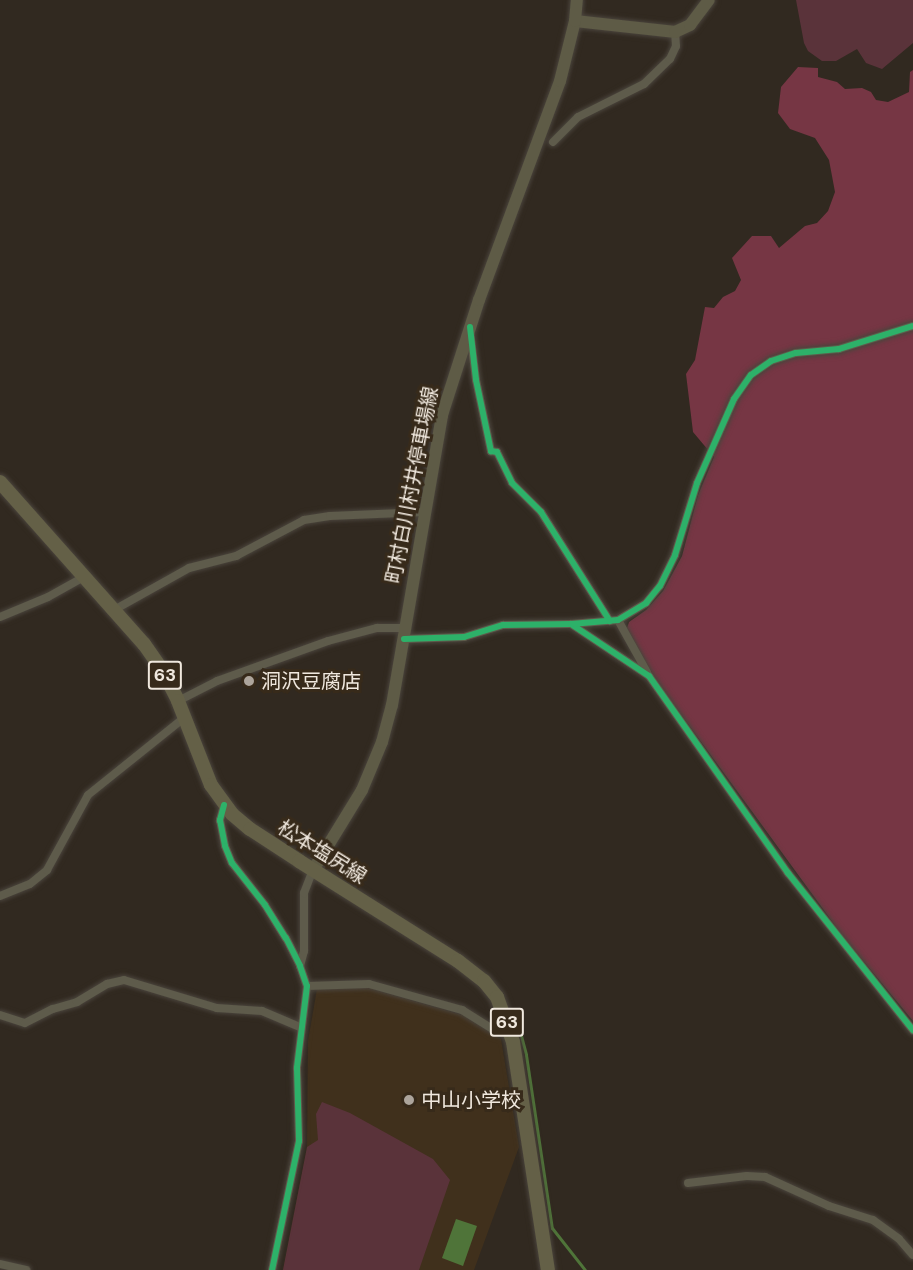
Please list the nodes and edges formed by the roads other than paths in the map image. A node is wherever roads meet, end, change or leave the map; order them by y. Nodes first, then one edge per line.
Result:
1 (577, 0) edge
2 (709, 0) edge
3 (575, 21) junction
4 (675, 32) junction
5 (553, 142) dead end
6 (913, 326) edge
7 (470, 327) junction
8 (0, 482) edge
9 (425, 512) junction
10 (84, 577) junction
11 (114, 610) junction
12 (0, 617) edge
13 (614, 621) junction
14 (570, 624) junction
15 (405, 634) junction
16 (649, 676) junction
17 (178, 701) junction
18 (185, 717) junction
19 (224, 805) junction
20 (313, 870) junction
21 (0, 896) edge
22 (300, 966) junction
23 (307, 986) junction
24 (0, 1015) edge
25 (302, 1028) junction
26 (913, 1030) edge
27 (510, 1033) junction
28 (688, 1182) dead end
29 (913, 1255) edge
30 (0, 1264) edge
31 (26, 1270) edge
32 (272, 1270) edge
33 (548, 1270) edge

1 - 3 main road, 町村白川村井停車場線
2 - 4 main road
3 - 4 main road
3 - 7 main road, 町村白川村井停車場線
4 - 5 street
6 - 13 street
7 - 9 main road, 町村白川村井停車場線
7 - 13 street
8 - 10 main road, 松本塩尻線 / 63
9 - 11 street
9 - 15 main road, 町村白川村井停車場線
10 - 11 main road, 松本塩尻線 / 63
10 - 12 street
11 - 17 main road, 松本塩尻線 / 63
13 - 14 street
13 - 16 street
14 - 15 street
14 - 16 street
15 - 17 street
15 - 20 main road, 町村白川村井停車場線
16 - 26 street
17 - 18 main road, 松本塩尻線 / 63
18 - 19 main road, 松本塩尻線 / 63
18 - 21 street
19 - 20 main road, 松本塩尻線 / 63
19 - 22 street
20 - 22 street
20 - 27 main road, 松本塩尻線 / 63
22 - 23 street
23 - 25 street
23 - 27 street
24 - 25 street
25 - 32 street
27 - 33 main road, 松本塩尻線 / 63
28 - 29 street
30 - 31 street

